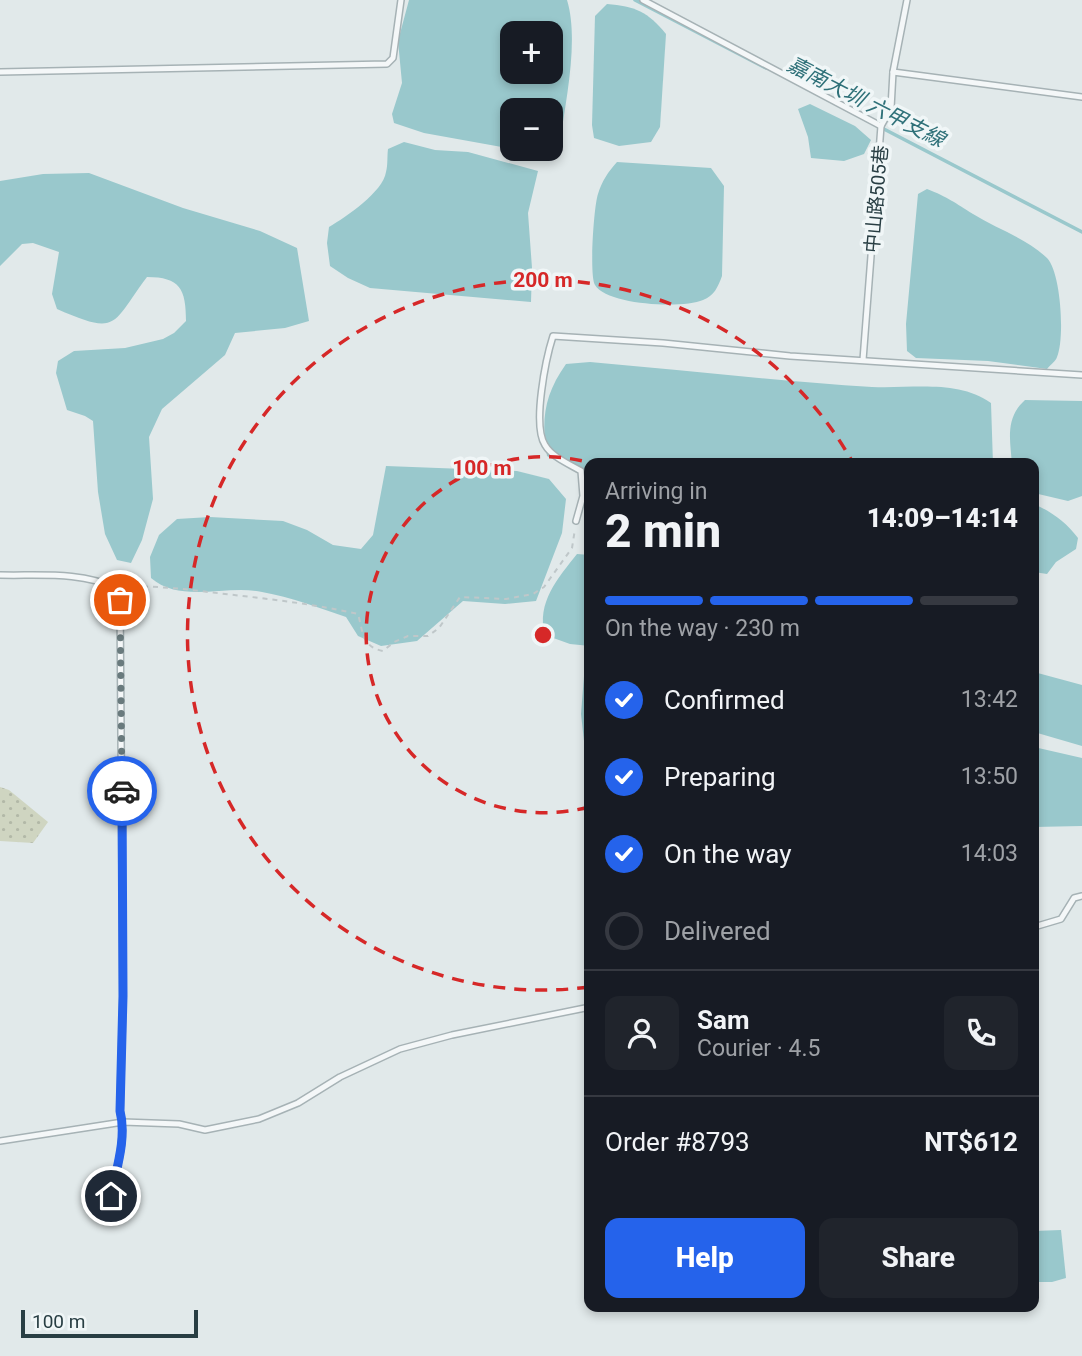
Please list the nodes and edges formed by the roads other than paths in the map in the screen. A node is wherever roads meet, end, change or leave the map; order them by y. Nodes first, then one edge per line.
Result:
1 (401, 0) edge
2 (643, 0) edge
3 (907, 0) edge
4 (0, 72) edge
5 (893, 72) junction
6 (1082, 97) edge
7 (881, 126) junction
8 (863, 360) junction
9 (1082, 375) edge
10 (576, 521) road end
11 (0, 575) edge
12 (1082, 896) edge
13 (1039, 926) edge
14 (584, 1008) edge
15 (123, 1122) junction
16 (0, 1141) edge
17 (111, 1196) dead end

1 - 4 lane
2 - 7 lane
3 - 5 lane, 中山路505巷
5 - 6 lane
5 - 7 lane, 中山路505巷
7 - 8 lane, 中山路505巷
8 - 9 lane
8 - 10 lane
11 - 15 lane
12 - 13 lane
14 - 15 lane
15 - 16 lane
15 - 17 lane

